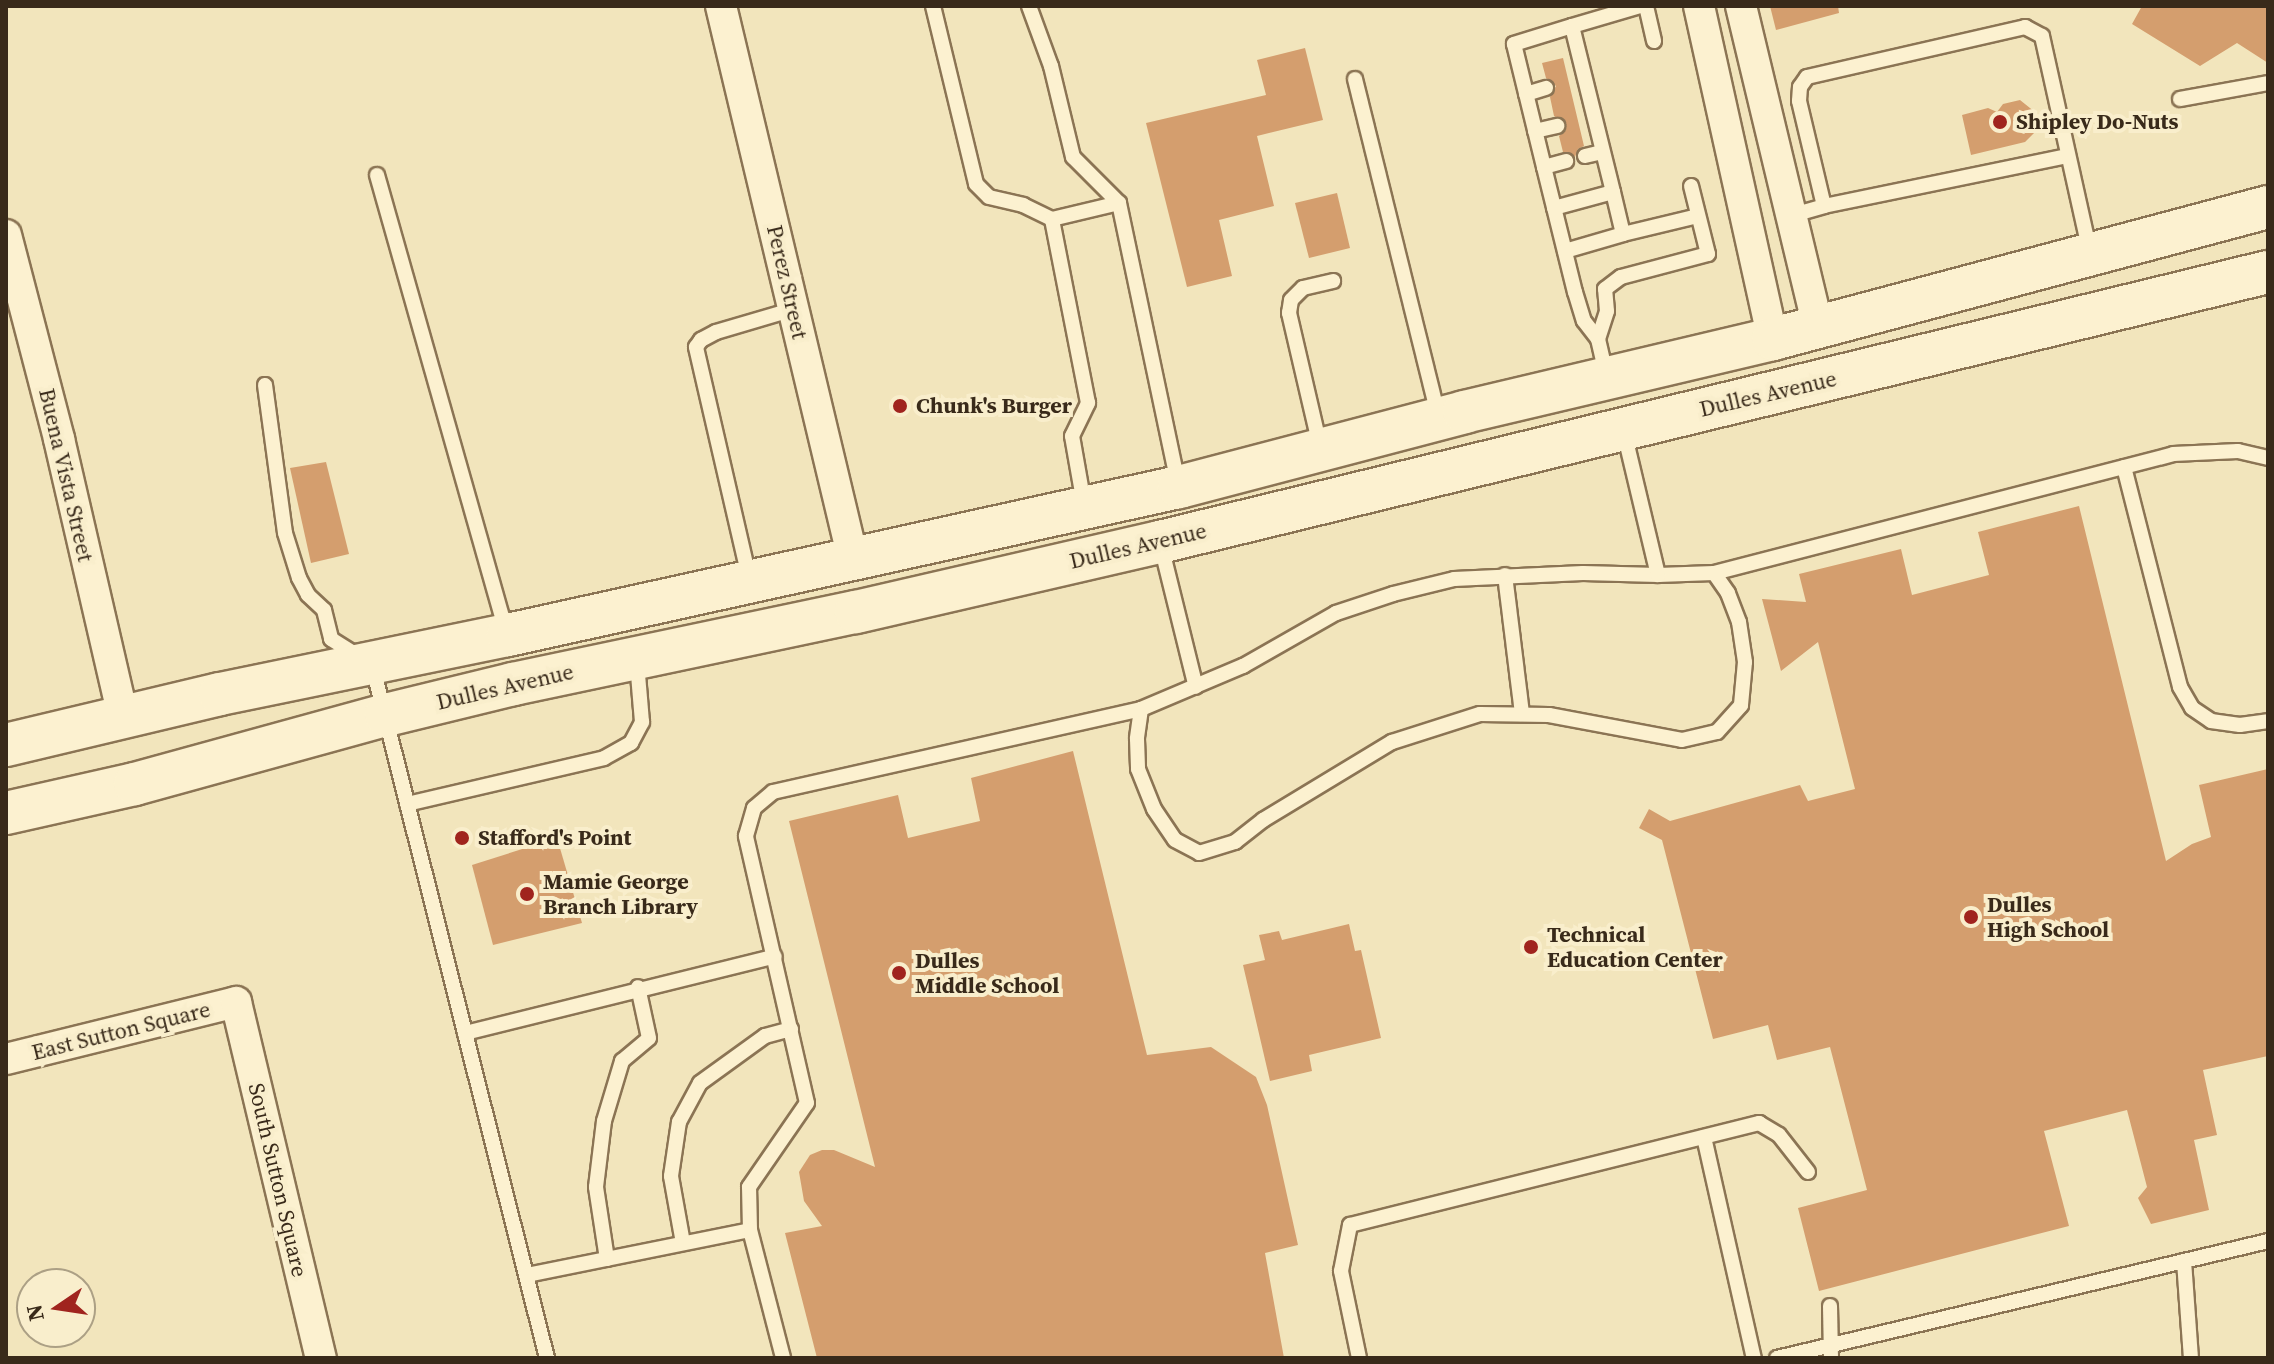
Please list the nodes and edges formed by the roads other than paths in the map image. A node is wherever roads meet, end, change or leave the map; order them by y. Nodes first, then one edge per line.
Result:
1 (721, 6) edge
2 (933, 6) edge
3 (1029, 6) edge
4 (1643, 6) edge
5 (1699, 6) edge
6 (1741, 6) edge
7 (1572, 26) junction
8 (1654, 41) dead end
9 (1584, 77) junction
10 (1355, 79) dead end
11 (1569, 82) dead end
12 (2268, 83) edge
13 (1546, 88) dead end
14 (1526, 94) junction
15 (2180, 99) dead end
16 (1593, 117) junction
17 (1577, 121) dead end
18 (1557, 126) dead end
19 (1535, 131) junction
20 (1602, 152) junction
21 (1585, 156) dead end
22 (2068, 156) junction
23 (1566, 161) dead end
24 (1544, 167) junction
25 (377, 175) dead end
26 (1691, 186) dead end
27 (1613, 192) junction
28 (1119, 203) junction
29 (1824, 206) junction
30 (2268, 207) edge
31 (1554, 208) junction
32 (1793, 215) junction
33 (1698, 216) junction
34 (1052, 219) junction
35 (1623, 234) junction
36 (6, 235) edge
37 (1565, 251) junction
38 (2090, 252) junction
39 (2268, 272) edge
40 (1333, 281) dead end
41 (794, 309) junction
42 (1818, 327) junction
43 (1773, 339) junction
44 (1603, 358) junction
45 (265, 385) dead end
46 (1439, 419) junction
47 (1623, 428) junction
48 (1321, 450) junction
49 (2268, 458) edge
50 (2124, 467) junction
51 (1179, 487) junction
52 (1085, 508) junction
53 (1160, 542) junction
54 (853, 559) junction
55 (1714, 573) junction
56 (1505, 575) junction
57 (1658, 575) junction
58 (750, 582) junction
59 (508, 635) junction
60 (636, 658) junction
61 (371, 664) junction
62 (1196, 687) junction
63 (1141, 709) junction
64 (1522, 714) junction
65 (386, 715) junction
66 (123, 717) junction
67 (2268, 721) edge
68 (6, 745) edge
69 (407, 804) junction
70 (6, 813) edge
71 (775, 956) junction
72 (638, 987) junction
73 (236, 1002) joint
74 (791, 1029) junction
75 (465, 1033) junction
76 (6, 1059) edge
77 (1704, 1137) junction
78 (1808, 1172) dead end
79 (750, 1230) junction
80 (2268, 1241) edge
81 (683, 1243) junction
82 (607, 1259) junction
83 (2184, 1261) junction
84 (527, 1275) junction
85 (1830, 1306) dead end
86 (1830, 1352) edge
87 (321, 1358) edge
88 (547, 1358) edge
89 (783, 1358) edge
90 (1359, 1358) edge
91 (1754, 1358) edge
92 (1777, 1358) edge
93 (2191, 1358) edge

1 - 41 street, Perez Street
2 - 34 lane
3 - 28 lane
4 - 7 lane
4 - 8 lane
5 - 43 street
6 - 32 street
7 - 9 lane
7 - 14 lane
9 - 11 lane
9 - 16 lane
10 - 46 lane
12 - 15 lane
13 - 14 lane
14 - 19 lane
16 - 17 lane
16 - 20 lane
18 - 19 lane
19 - 24 lane
20 - 21 lane
20 - 27 lane
22 - 29 lane
22 - 29 lane
22 - 38 lane
23 - 24 lane
24 - 31 lane
25 - 59 lane
26 - 33 lane
27 - 31 lane
27 - 35 lane
28 - 34 lane
28 - 51 lane
29 - 32 lane
30 - 38 main road
31 - 37 lane
32 - 42 street
33 - 35 lane
33 - 44 lane
34 - 52 lane
35 - 37 lane
36 - 66 street, Buena Vista Street
37 - 44 lane
38 - 42 main road
39 - 47 main road, Dulles Avenue
40 - 48 lane
41 - 54 street, Perez Street
41 - 58 lane
42 - 43 main road
43 - 44 main road
44 - 46 main road
45 - 61 lane
46 - 48 main road
47 - 53 main road, Dulles Avenue
47 - 57 lane
48 - 51 main road
49 - 50 lane
50 - 55 lane
50 - 67 lane
51 - 52 main road
52 - 54 main road
53 - 60 main road, Dulles Avenue
53 - 62 lane
54 - 58 main road
54 - 60 main road
55 - 57 lane
55 - 64 lane
56 - 57 lane
56 - 62 lane
56 - 64 lane
58 - 59 main road
59 - 61 main road
60 - 65 main road, Dulles Avenue
60 - 69 lane
61 - 65 lane
61 - 66 main road
62 - 63 lane
63 - 64 lane
63 - 71 lane
65 - 69 lane
65 - 70 main road, Dulles Avenue
66 - 68 main road
69 - 75 lane
71 - 72 lane
71 - 74 lane
72 - 75 lane
72 - 82 lane
73 - 76 street, East Sutton Square
73 - 87 street, South Sutton Square
74 - 79 lane
74 - 81 lane
75 - 84 lane
77 - 78 lane
77 - 90 lane
77 - 91 lane
79 - 81 lane
79 - 89 lane
80 - 83 lane
81 - 82 lane
82 - 84 lane
83 - 86 lane
83 - 93 lane
84 - 88 lane
85 - 86 lane
86 - 92 lane

